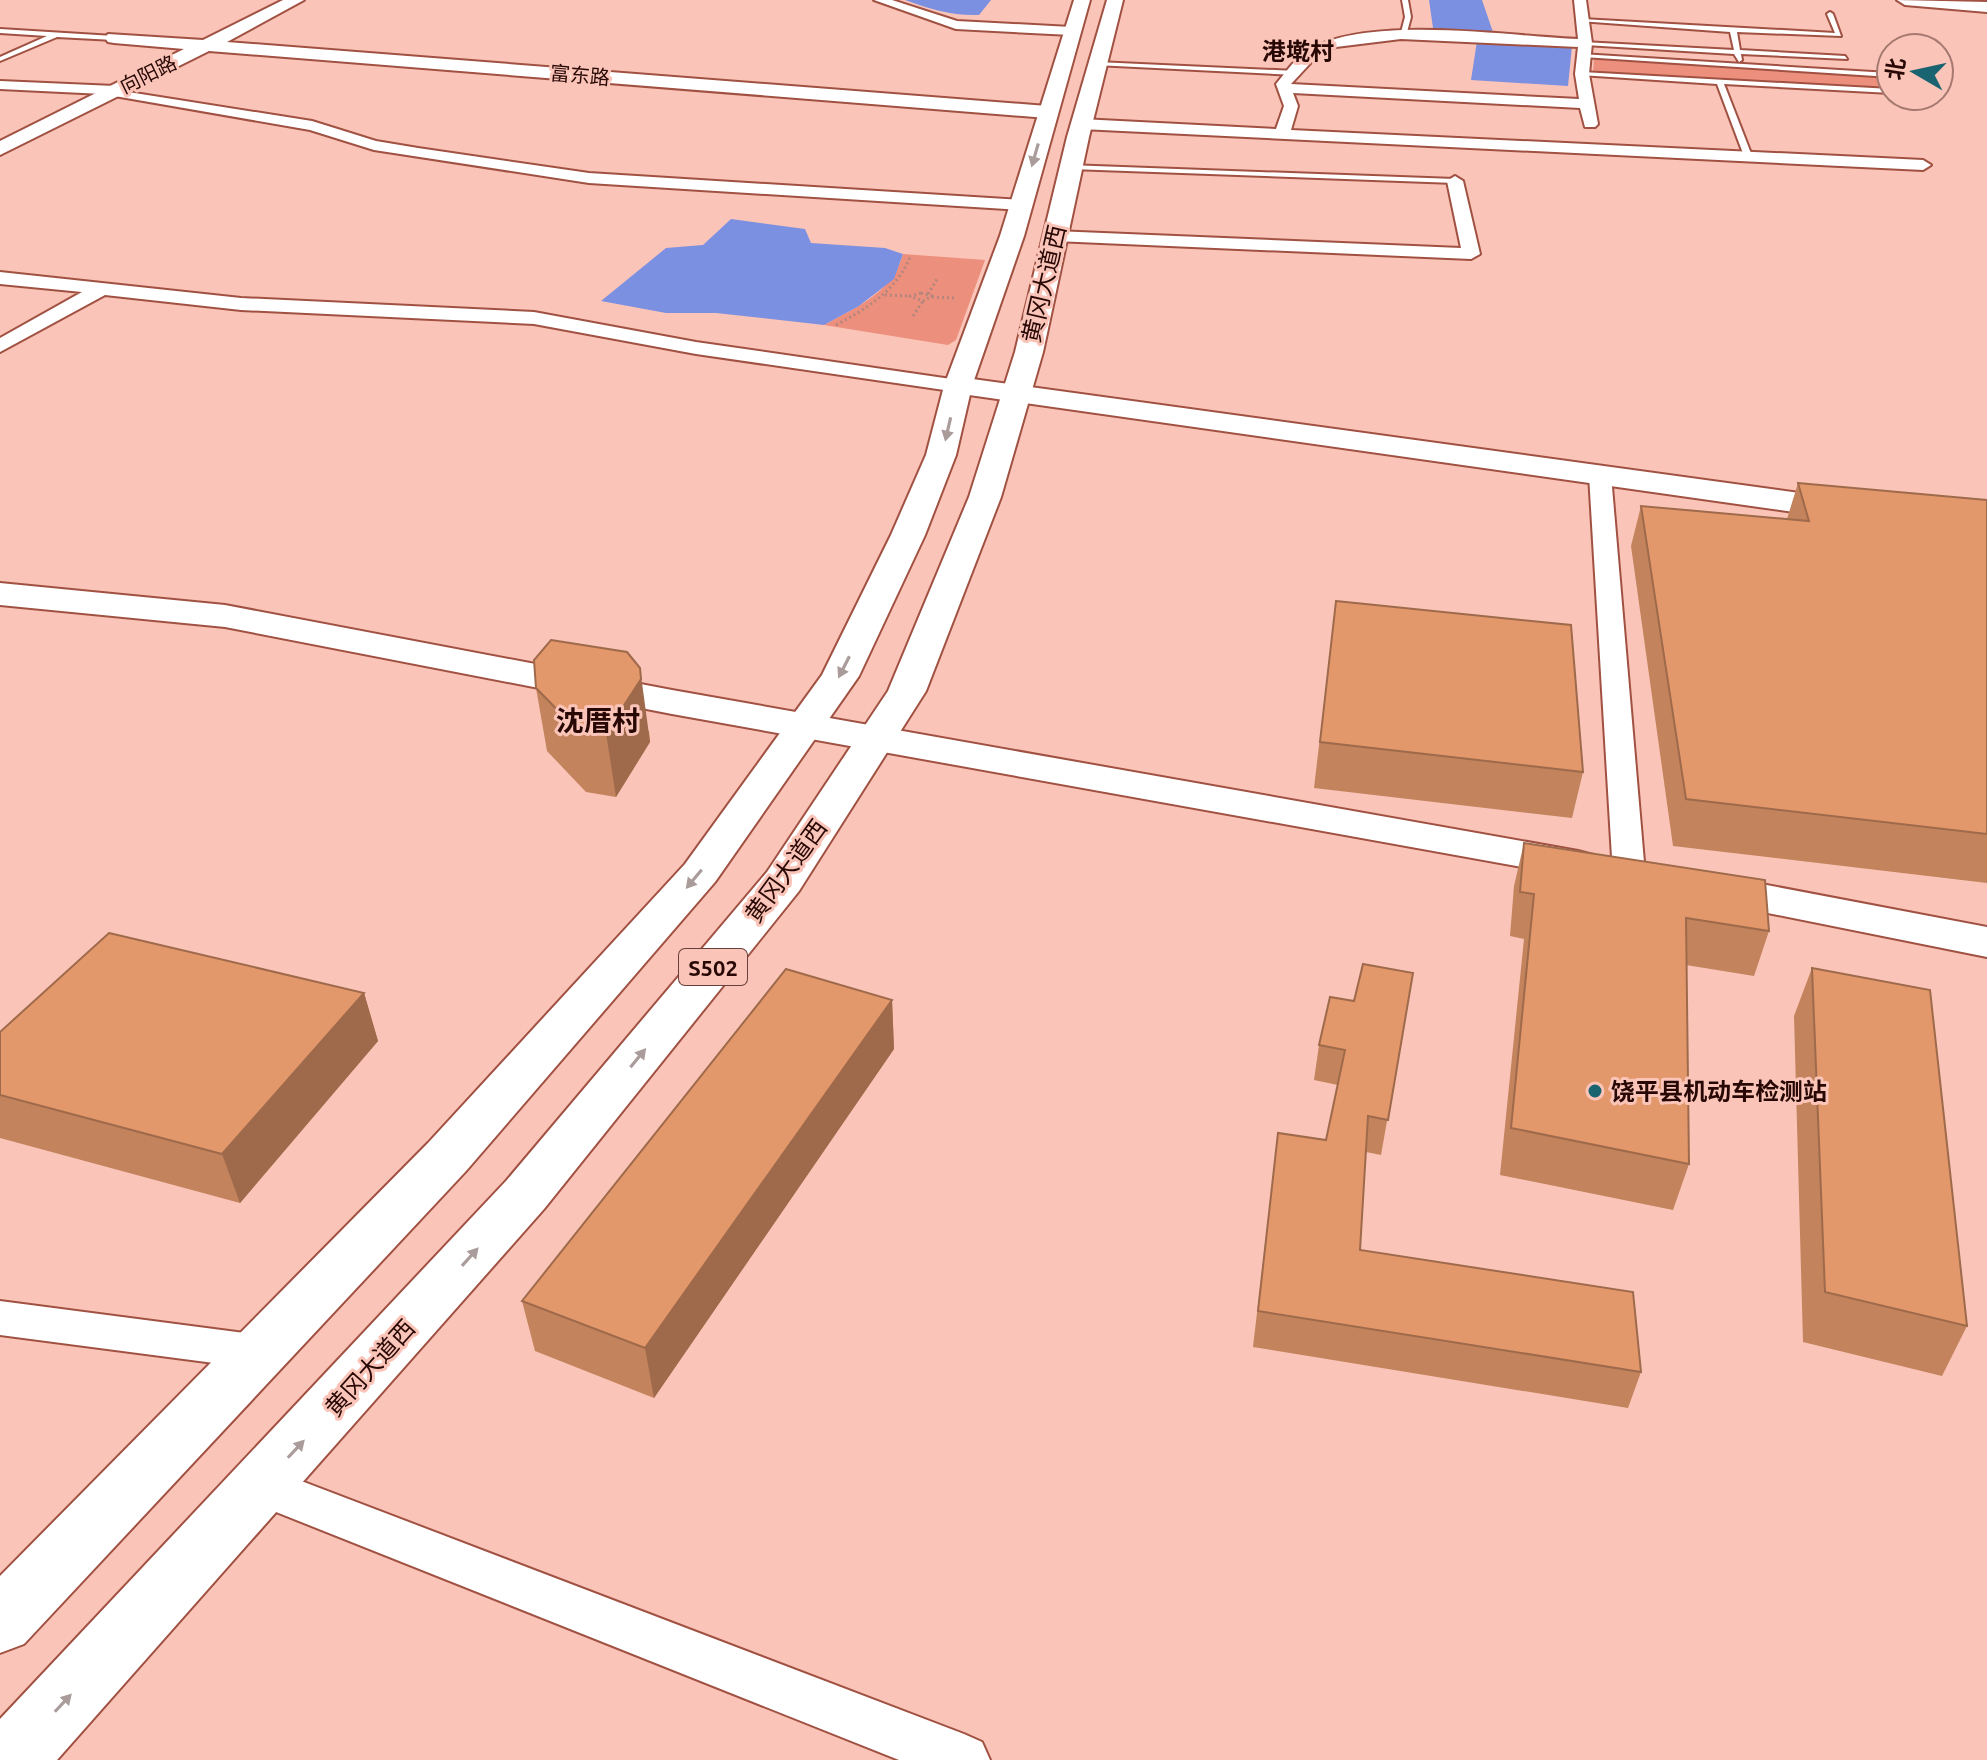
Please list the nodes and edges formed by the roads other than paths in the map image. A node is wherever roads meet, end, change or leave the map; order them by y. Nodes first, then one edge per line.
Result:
1 (296, 0) edge
2 (880, 0) edge
3 (1115, 0) edge
4 (1405, 0) edge
5 (1580, 0) edge
6 (1905, 0) edge
7 (1987, 7) edge
8 (1830, 14) dead end
9 (1582, 21) junction
10 (1733, 30) junction
11 (0, 31) edge
12 (1083, 32) edge
13 (56, 35) junction
14 (1403, 36) junction
15 (114, 38) joint
16 (207, 45) junction
17 (1584, 49) junction
18 (1312, 53) junction
19 (1357, 56) dead end
20 (1845, 58) dead end
21 (0, 59) edge
22 (1740, 65) junction
23 (1791, 68) junction
24 (1298, 72) junction
25 (1315, 72) dead end
26 (1875, 74) edge
27 (1583, 81) junction
28 (1720, 82) junction
29 (0, 85) edge
30 (1795, 86) junction
31 (1568, 87) dead end
32 (1284, 88) junction
33 (1875, 90) edge
34 (112, 92) junction
35 (1587, 104) junction
36 (1064, 118) junction
37 (1283, 132) junction
38 (1593, 148) junction
39 (0, 149) edge
40 (1748, 156) junction
41 (1923, 165) dead end
42 (1071, 167) junction
43 (1455, 181) joint
44 (1021, 205) junction
45 (1055, 236) junction
46 (0, 278) edge
47 (100, 290) junction
48 (0, 346) edge
49 (958, 386) junction
50 (1016, 394) junction
51 (1600, 475) junction
52 (1879, 514) edge
53 (0, 594) edge
54 (806, 724) junction
55 (877, 737) junction
56 (1655, 879) junction
57 (1987, 942) edge
58 (0, 1318) edge
59 (260, 1352) junction
60 (262, 1486) junction
61 (0, 1622) edge
62 (10, 1760) edge
63 (964, 1760) edge

1 - 16 main road, 向阳路
2 - 12 street
3 - 12 main road, 黄冈大道西 / S502
4 - 14 lane
5 - 9 street
6 - 7 main road
8 - 10 lane
9 - 10 lane
9 - 17 street
10 - 22 lane
11 - 13 lane
12 - 24 lane
12 - 36 main road, 黄冈大道西 / S502
13 - 15 lane
13 - 21 lane
14 - 17 street
14 - 18 street
15 - 16 main road, 富东路
16 - 34 main road, 向阳路
16 - 36 main road, 富东路
17 - 20 lane
17 - 22 lane
17 - 27 street
18 - 19 street
18 - 24 street
22 - 23 lane
23 - 26 lane
23 - 30 lane
24 - 25 street
24 - 32 street
27 - 28 lane
27 - 31 street
27 - 35 street
28 - 30 lane
28 - 40 lane
29 - 34 street
30 - 33 lane
32 - 35 street
32 - 37 street
34 - 39 main road, 向阳路
34 - 44 street
35 - 38 street
36 - 37 street
36 - 42 main road, 黄冈大道西 / S502
36 -> 44 main road, 黄冈大道西 / S502
37 - 38 street
38 - 40 street
40 - 41 street
42 - 43 lane
42 - 45 main road, 黄冈大道西 / S502
43 - 45 street
44 - 49 main road, 黄冈大道西 / S502
45 - 50 main road, 黄冈大道西 / S502
46 - 47 street
47 - 48 street
47 - 49 street
49 - 50 main road
49 -> 54 main road, 黄冈大道西 / S502
50 - 51 main road
50 - 55 main road, 黄冈大道西 / S502
51 - 52 main road
51 - 56 street
53 - 54 main road
54 - 55 main road
54 -> 59 main road, 黄冈大道西 / S502
55 - 56 main road
60 -> 55 main road, 黄冈大道西 / S502
56 - 57 main road
58 - 59 street
59 - 61 main road, 黄冈大道西 / S502
62 -> 60 main road, 黄冈大道西 / S502
60 - 63 street

